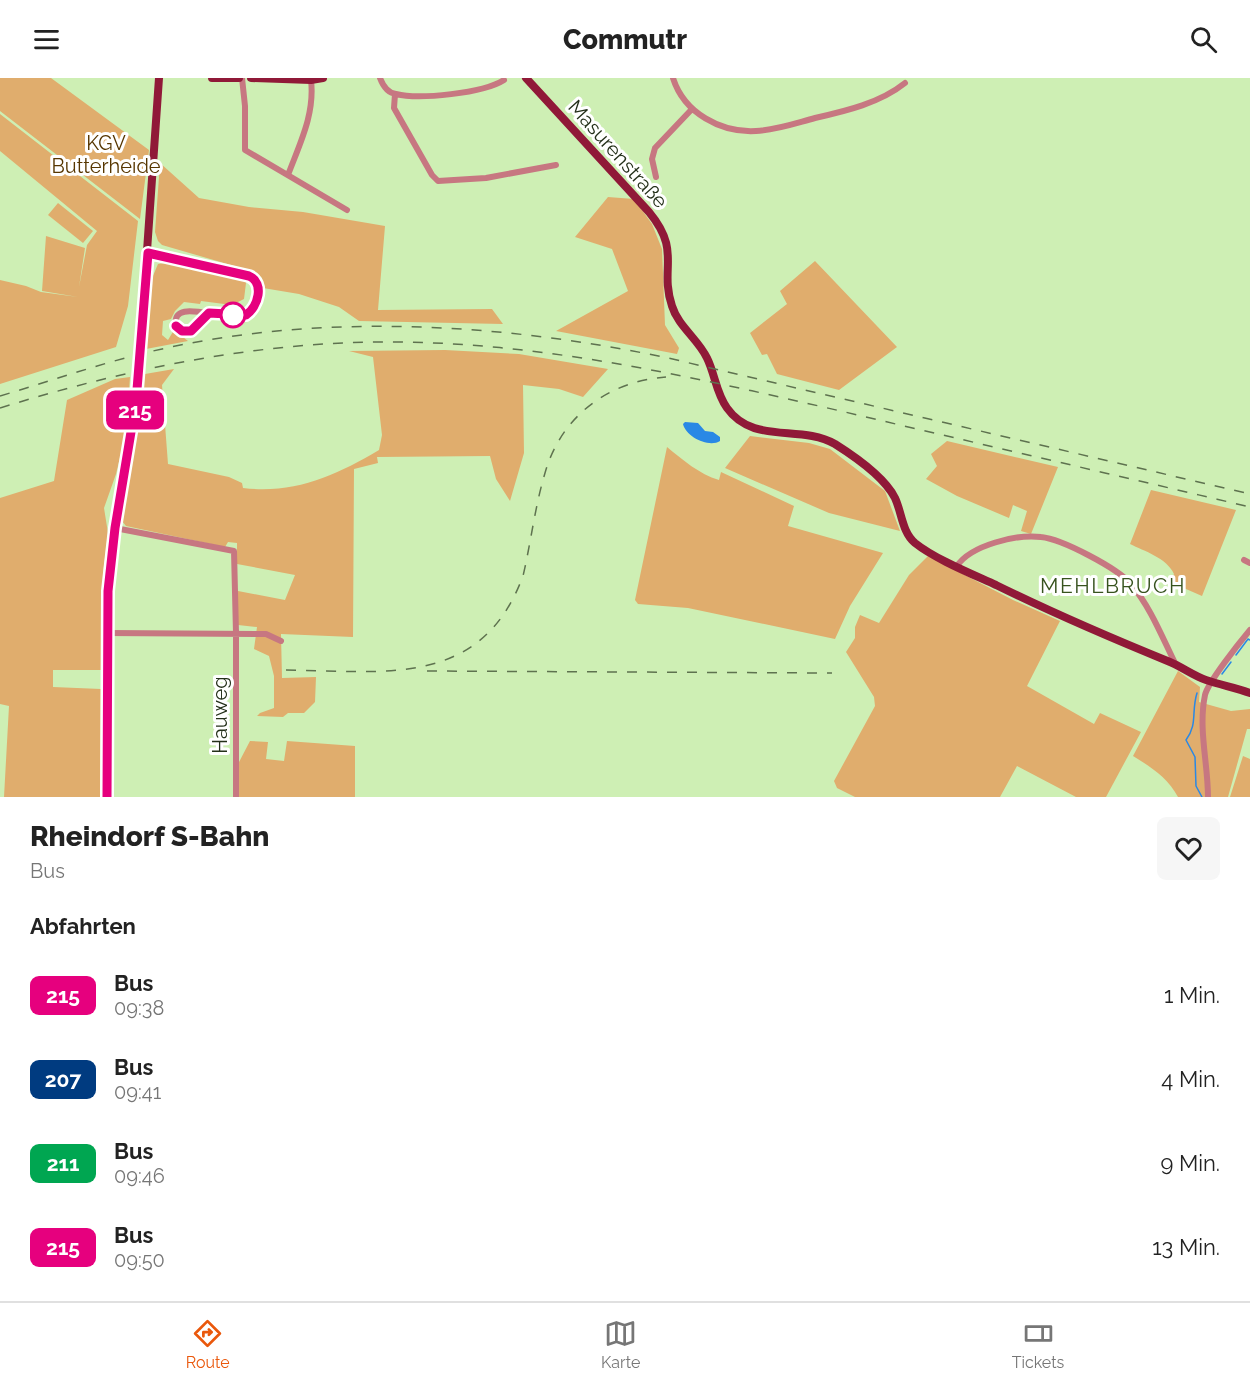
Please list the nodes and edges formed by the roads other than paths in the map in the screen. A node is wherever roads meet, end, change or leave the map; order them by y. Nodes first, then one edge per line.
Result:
1 (159, 78) edge
2 (212, 78) edge
3 (241, 78) edge
4 (251, 78) edge
5 (323, 78) edge
6 (380, 78) edge
7 (526, 78) edge
8 (673, 78) edge
9 (312, 80) junction
10 (504, 80) dead end
11 (905, 83) dead end
12 (395, 94) junction
13 (692, 109) junction
14 (556, 165) dead end
15 (288, 175) junction
16 (656, 177) dead end
17 (347, 210) dead end
18 (148, 253) junction
19 (209, 313) junction
20 (115, 528) junction
21 (957, 566) junction
22 (1250, 630) edge
23 (107, 633) junction
24 (236, 633) junction
25 (281, 641) dead end
26 (1176, 665) junction
27 (1211, 682) junction
28 (1250, 693) edge
29 (107, 797) edge
30 (236, 797) edge
31 (1208, 797) edge

1 - 18 main road
2 - 3 main road
3 - 15 street
4 - 9 main road
5 - 9 main road
6 - 12 street
7 - 21 main road, Masurenstraße
8 - 13 street
9 - 15 street
10 - 12 street
11 - 13 street
12 - 14 street
13 - 16 street
15 - 17 street
18 - 19 street
18 - 20 main road, bridge
19 - 19 street
20 - 23 main road
20 - 24 street, Hauweg
21 - 26 main road
21 - 26 street
22 - 27 street
23 - 24 street
23 - 29 main road
24 - 25 street
24 - 30 street, Hauweg
26 - 27 main road
27 - 28 main road
27 - 31 street

